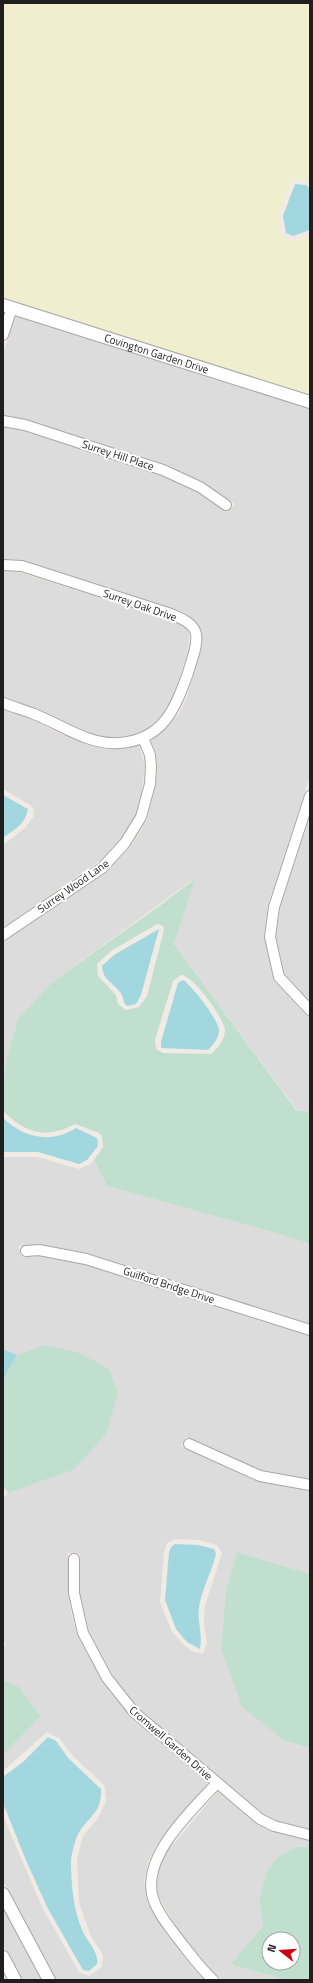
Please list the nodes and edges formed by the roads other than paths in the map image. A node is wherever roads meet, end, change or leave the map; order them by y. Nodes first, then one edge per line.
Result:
1 (8, 306) edge
2 (3, 335) edge
3 (310, 402) edge
4 (3, 421) edge
5 (226, 504) dead end
6 (3, 565) edge
7 (3, 703) edge
8 (143, 738) junction
9 (310, 796) edge
10 (3, 935) edge
11 (310, 1010) edge
12 (26, 1251) dead end
13 (310, 1330) edge
14 (189, 1444) dead end
15 (310, 1485) edge
16 (74, 1559) dead end
17 (217, 1783) junction
18 (310, 1835) edge
19 (3, 1894) edge
20 (3, 1957) edge
21 (15, 1980) edge
22 (48, 1980) edge
23 (213, 1980) edge

1 - 2 street
1 - 3 street, Covington Garden Drive
4 - 5 street, Surrey Hill Place
6 - 8 street, Surrey Oak Drive
7 - 8 street, Surrey Oak Drive
8 - 10 street, Surrey Wood Lane
9 - 11 street
12 - 13 street, Guilford Bridge Drive
14 - 15 street
16 - 17 street, Cromwell Garden Drive
17 - 18 street, Cromwell Garden Drive
17 - 23 street
19 - 22 street
20 - 21 street

